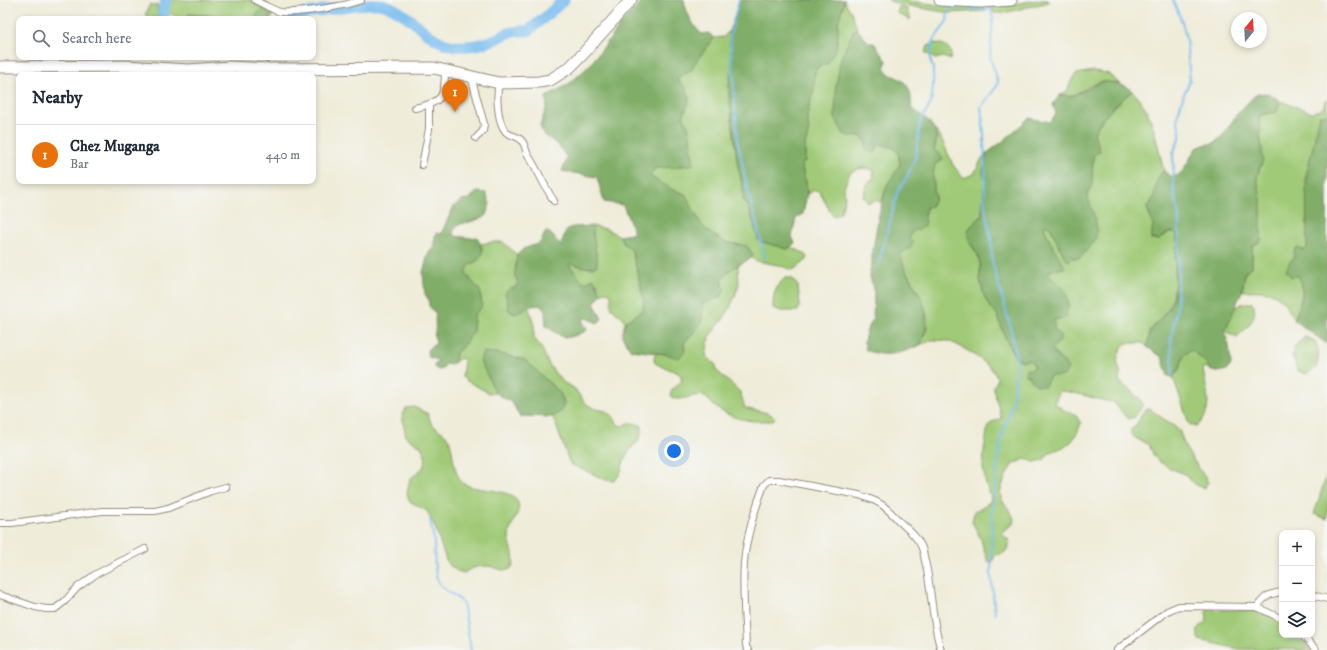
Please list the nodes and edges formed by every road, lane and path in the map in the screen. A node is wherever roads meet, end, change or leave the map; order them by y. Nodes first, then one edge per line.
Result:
1 (255, 0) edge
2 (361, 0) edge
3 (631, 0) edge
4 (940, 0) edge
5 (1011, 0) edge
6 (0, 67) edge
7 (445, 70) junction
8 (471, 76) junction
9 (499, 84) junction
10 (429, 105) junction
11 (414, 108) dead end
12 (476, 138) dead end
13 (422, 165) dead end
14 (554, 201) dead end
15 (226, 487) dead end
16 (0, 524) edge
17 (145, 549) dead end
18 (1279, 593) edge
19 (0, 594) edge
20 (1315, 595) edge
21 (1327, 599) edge
22 (1257, 607) junction
23 (1279, 618) edge
24 (1305, 638) edge
25 (748, 650) edge
26 (941, 650) edge
27 (1117, 650) edge
28 (1316, 650) edge

1 - 2 street
3 - 9 highway
4 - 5 highway
6 - 7 highway
7 - 8 highway
7 - 10 street
8 - 9 highway
8 - 12 street
9 - 14 street
10 - 11 street
10 - 13 street
15 - 16 street
17 - 19 street
18 - 22 street
20 - 21 street
22 - 23 street
22 - 27 street
24 - 28 street
25 - 26 street

